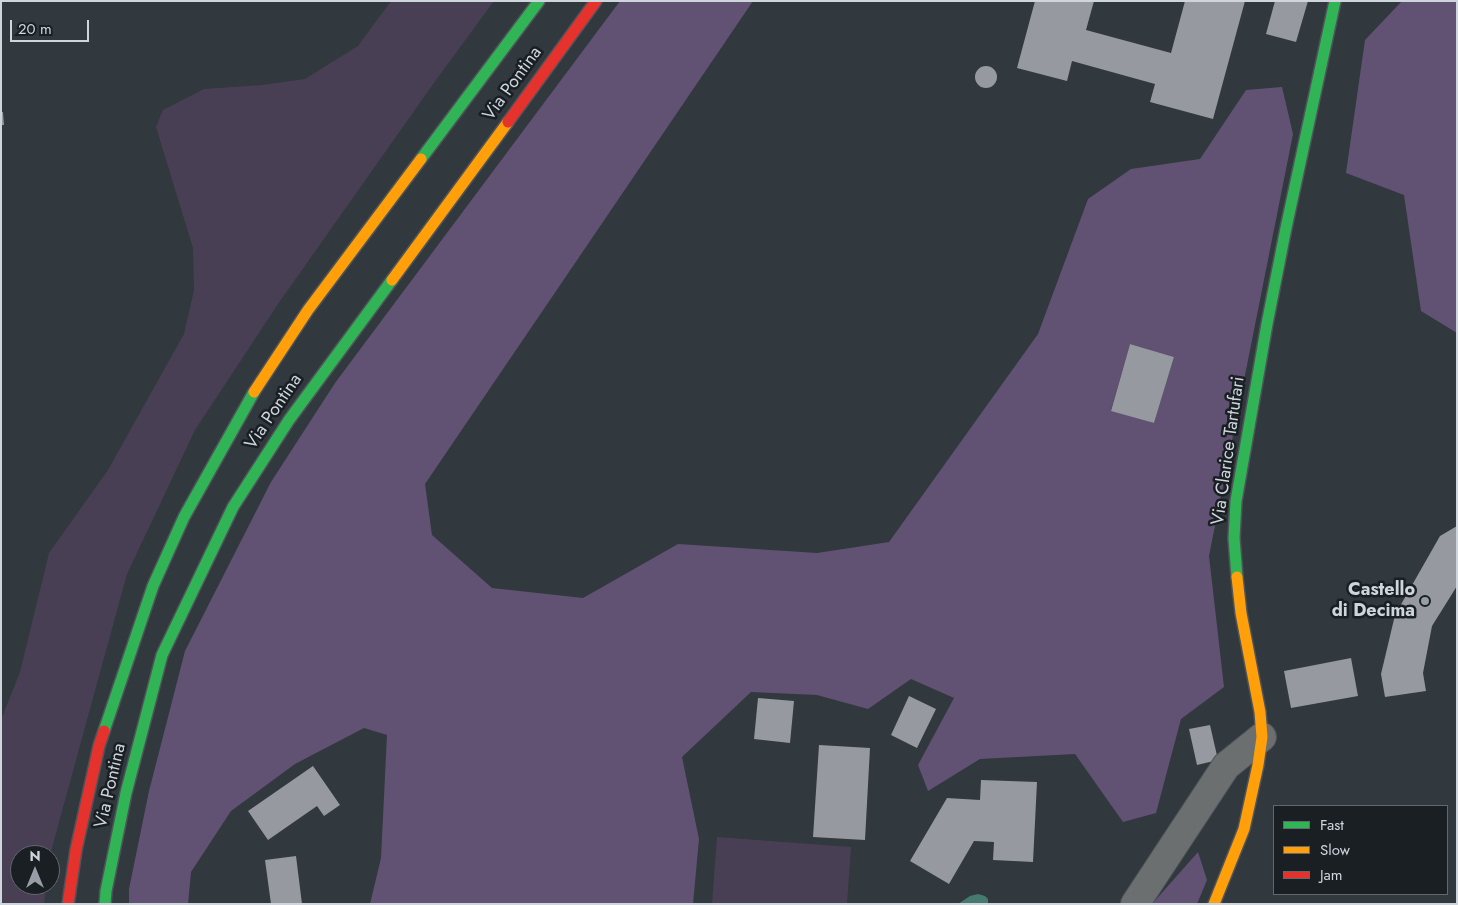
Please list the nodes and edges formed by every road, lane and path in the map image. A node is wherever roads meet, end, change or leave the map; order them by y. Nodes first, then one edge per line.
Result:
1 (539, 1) edge
2 (596, 1) edge
3 (1335, 1) edge
4 (1262, 737) junction
5 (68, 904) edge
6 (105, 904) edge
7 (1135, 904) edge
8 (1214, 904) edge

1 - 5 main road, Via Pontina
2 - 6 main road, Via Pontina
3 - 4 main road, Via Clarice Tartufari
4 - 7 street
4 - 8 main road, Via Clarice Tartufari

